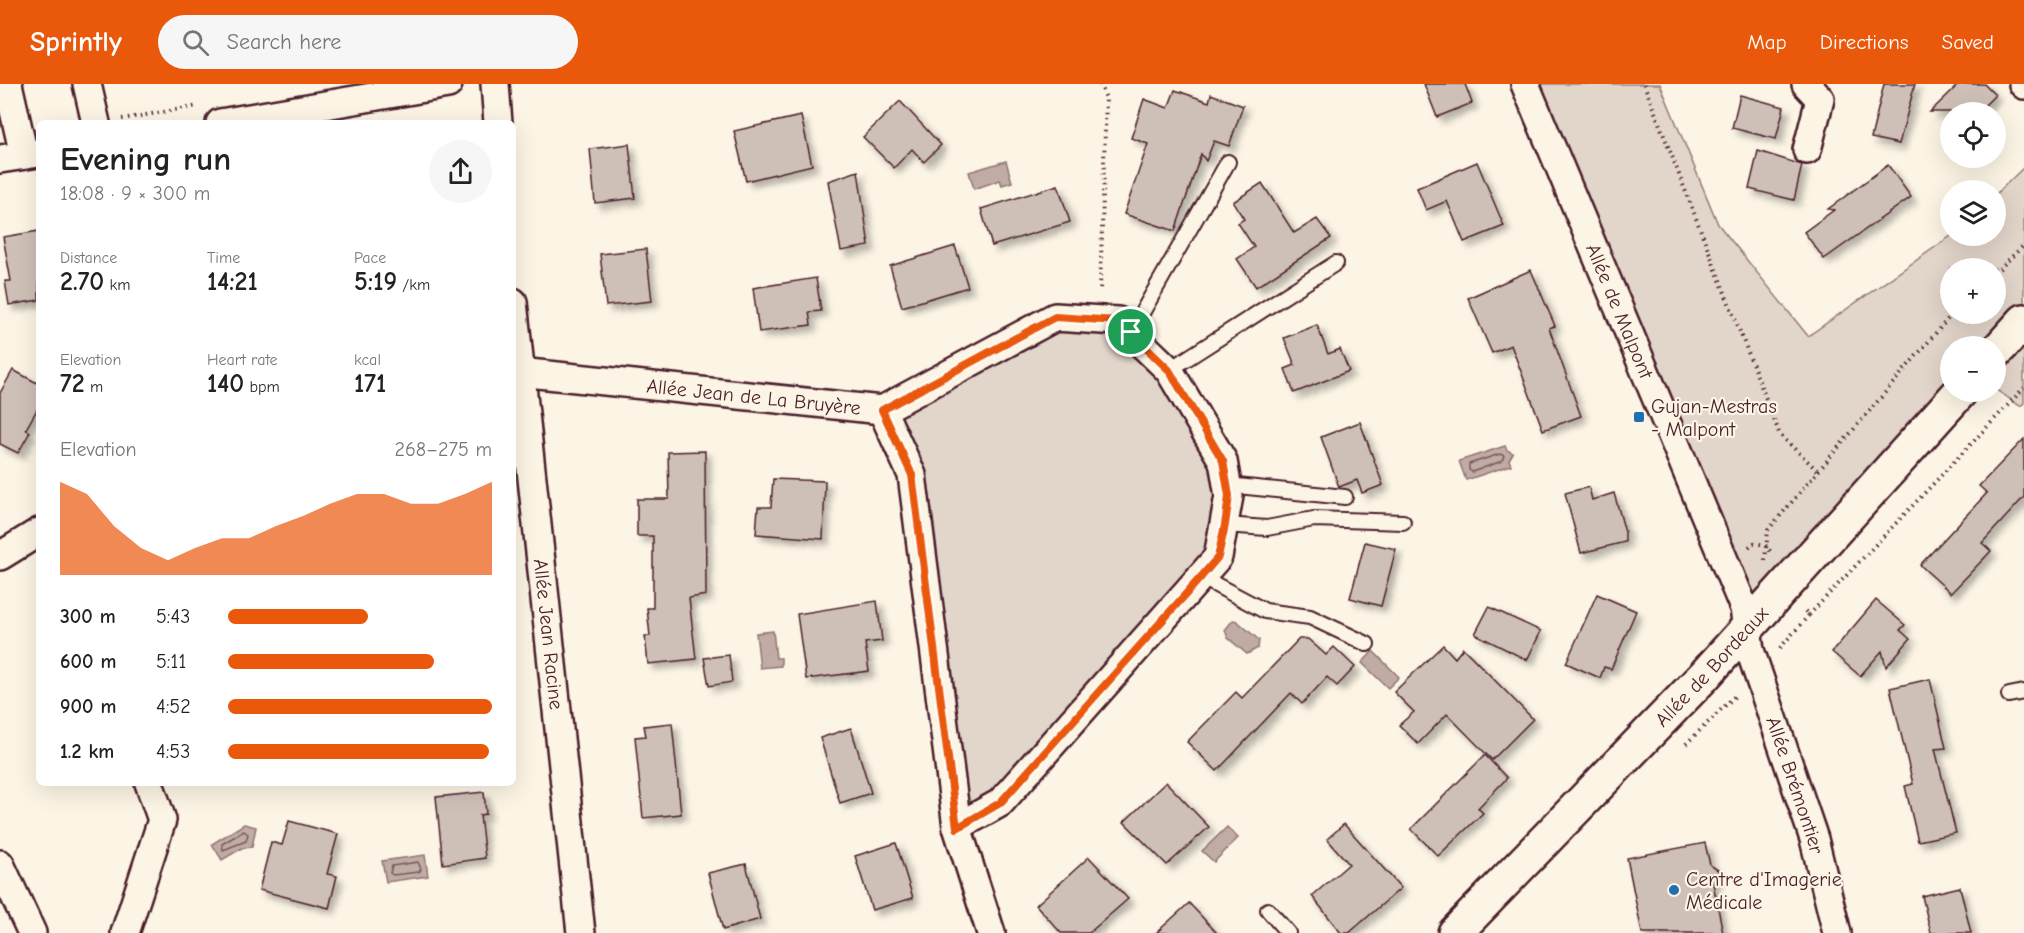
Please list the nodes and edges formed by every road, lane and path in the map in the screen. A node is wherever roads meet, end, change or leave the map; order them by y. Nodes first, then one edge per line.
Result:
1 (8, 84) edge
2 (87, 84) edge
3 (448, 84) edge
4 (495, 84) edge
5 (1100, 84) edge
6 (1525, 84) edge
7 (1644, 84) edge
8 (1806, 84) edge
9 (95, 120) edge
10 (238, 120) edge
11 (498, 120) edge
12 (1807, 150) dead end
13 (21, 155) edge
14 (1228, 162) dead end
15 (2024, 245) edge
16 (2006, 262) edge
17 (1336, 263) dead end
18 (1099, 320) junction
19 (2024, 321) edge
20 (1131, 332) junction
21 (516, 337) edge
22 (2006, 341) edge
23 (1169, 370) junction
24 (519, 372) junction
25 (2024, 388) edge
26 (1951, 402) edge
27 (882, 410) junction
28 (1817, 470) dead end
29 (1227, 485) junction
30 (1345, 497) dead end
31 (1403, 522) dead end
32 (1225, 525) junction
33 (36, 534) edge
34 (0, 556) edge
35 (1201, 577) junction
36 (1809, 615) dead end
37 (1746, 626) junction
38 (1367, 645) dead end
39 (1757, 674) joint
40 (2024, 692) edge
41 (2009, 694) dead end
42 (150, 786) edge
43 (957, 828) junction
44 (0, 864) edge
45 (1268, 910) dead end
46 (32, 933) edge
47 (125, 933) edge
48 (581, 933) edge
49 (991, 933) edge
50 (1288, 933) edge
51 (1455, 933) edge
52 (1837, 933) edge

1 - 13 street
2 - 9 street
3 - 10 street
4 - 11 street
5 - 18 path
6 - 37 street, Allée de Malpont
7 - 28 path
8 - 12 street
14 - 20 lane
15 - 16 path
17 - 23 lane
18 - 20 street
18 - 27 street
19 - 22 main road
20 - 23 street
21 - 24 street, Allée Jean Racine
23 - 29 street
24 - 27 street, Allée Jean de La Bruyère
24 - 48 street, Allée Jean Racine
25 - 36 path
26 - 37 main road, Allée de Bordeaux
27 - 43 street, Allée Jean de La Bruyère
29 - 30 lane
29 - 32 street
31 - 32 lane
32 - 35 street
33 - 34 street
35 - 38 lane
35 - 43 street
37 - 39 street, Allée de Malpont
37 - 51 main road, Allée de Bordeaux
39 - 52 street, Allée Brémontier
40 - 41 lane
42 - 47 street
43 - 49 street, Allée Jean de La Bruyère
44 - 46 street
45 - 50 lane

